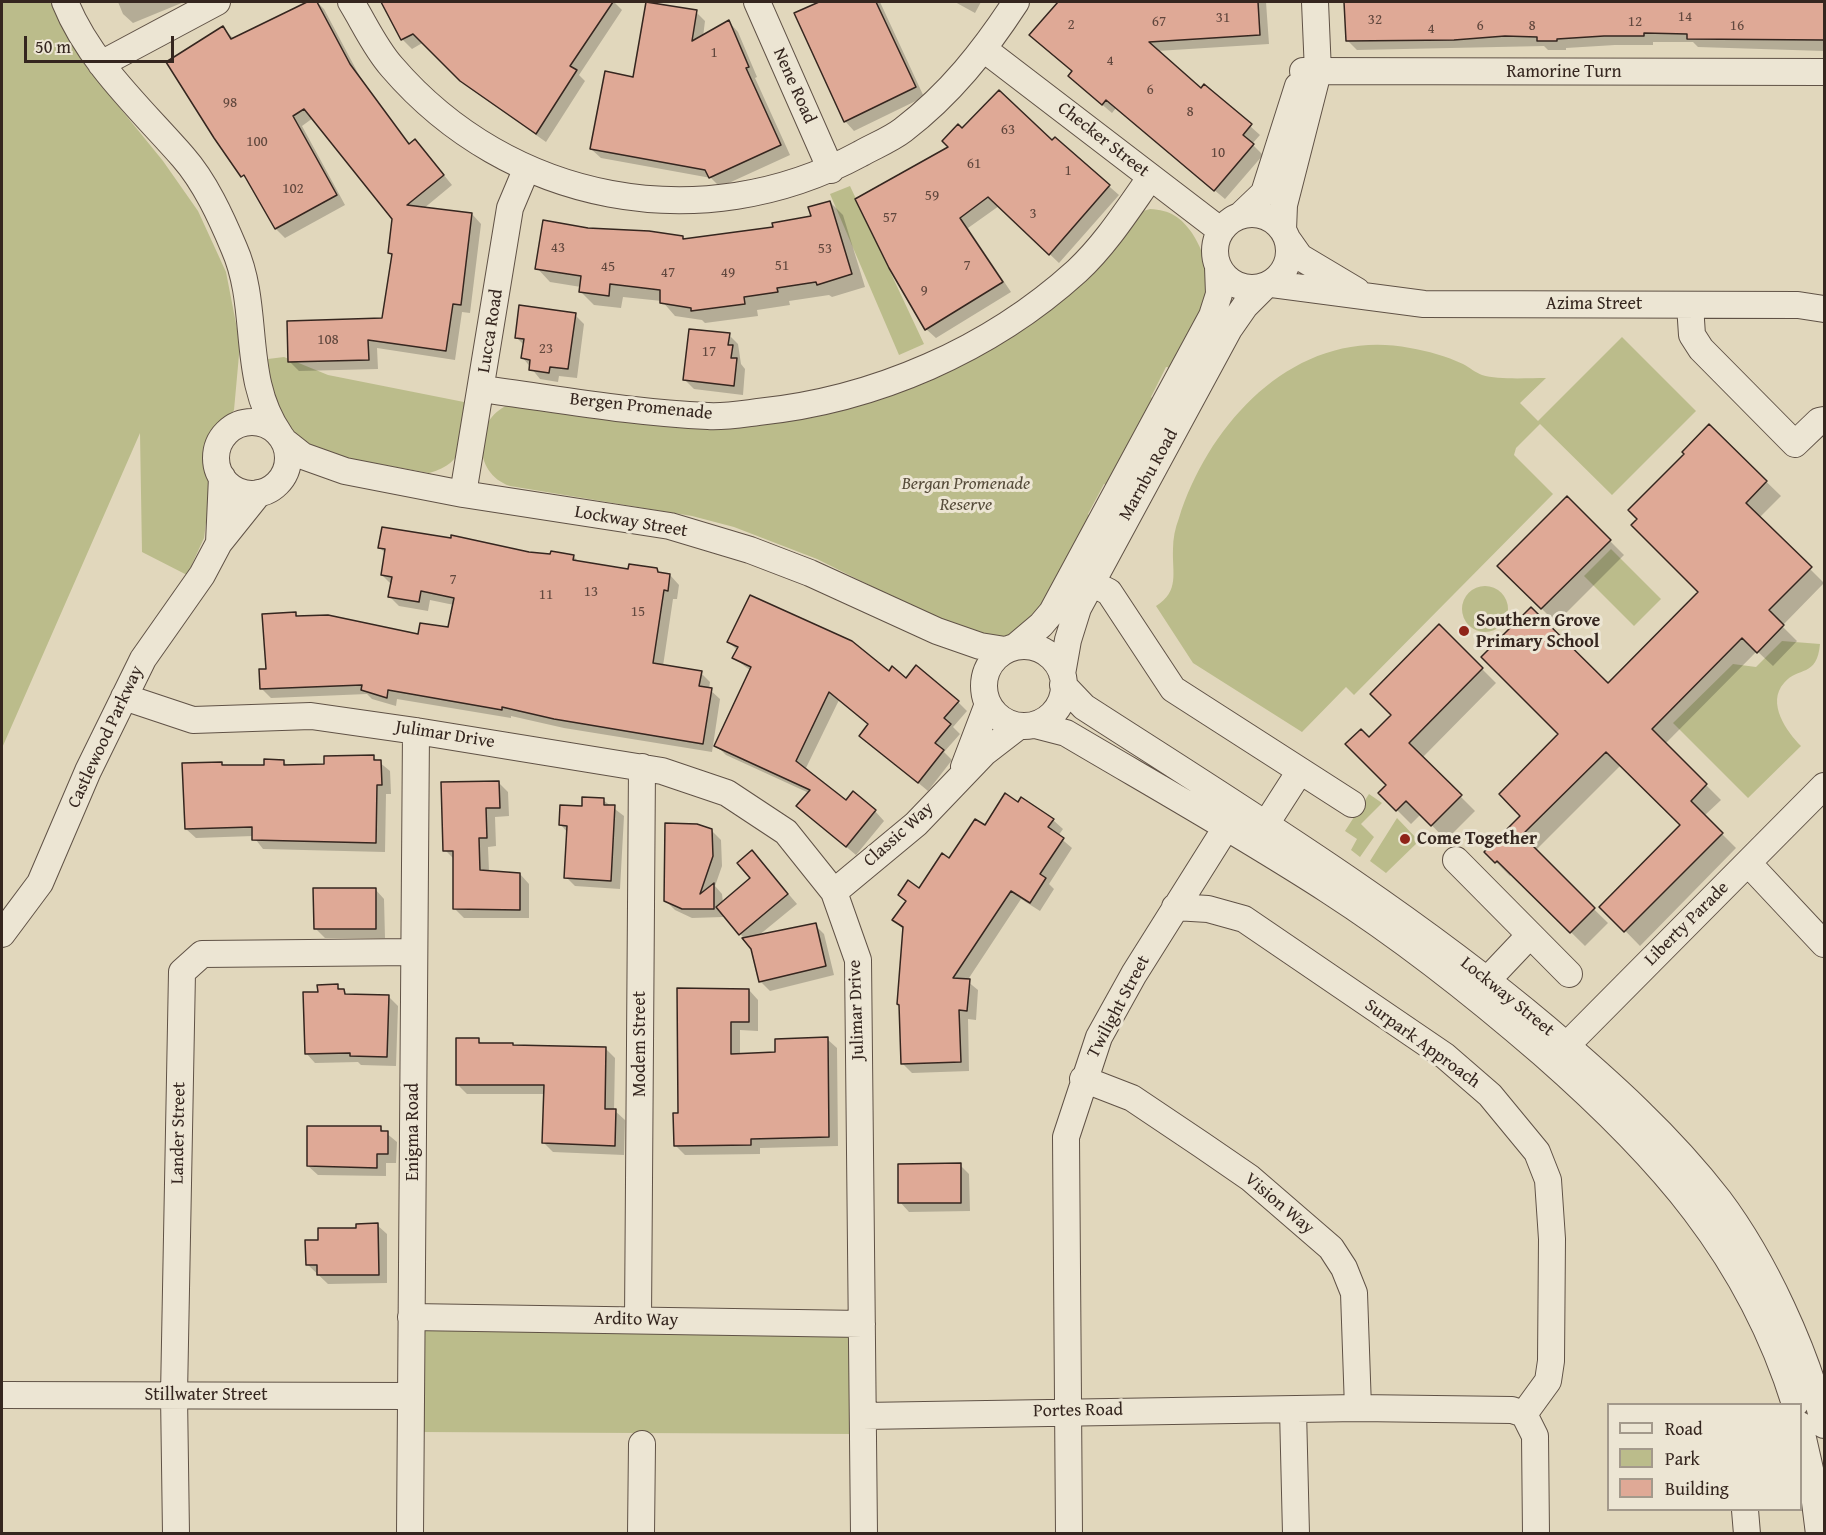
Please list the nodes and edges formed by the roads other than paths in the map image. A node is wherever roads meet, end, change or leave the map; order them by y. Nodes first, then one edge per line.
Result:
1 (65, 2) edge
2 (217, 2) edge
3 (351, 2) edge
4 (757, 2) edge
5 (1016, 2) edge
6 (1300, 2) edge
7 (1315, 2) edge
8 (985, 50) junction
9 (101, 63) junction
10 (1311, 72) junction
11 (1824, 72) edge
12 (526, 170) junction
13 (831, 170) junction
14 (1150, 178) junction
15 (1241, 215) junction
16 (1220, 230) junction
17 (1286, 235) junction
18 (1218, 267) junction
19 (1267, 286) junction
20 (1364, 295) junction
21 (1690, 305) junction
22 (1824, 309) edge
23 (255, 376) junction
24 (482, 388) junction
25 (1824, 420) edge
26 (238, 425) junction
27 (282, 438) junction
28 (345, 471) junction
29 (222, 477) junction
30 (268, 488) junction
31 (464, 494) junction
32 (219, 543) junction
33 (1092, 583) junction
34 (937, 632) junction
35 (1010, 649) junction
36 (1063, 680) junction
37 (986, 695) junction
38 (124, 698) junction
39 (1027, 725) junction
40 (416, 731) junction
41 (642, 767) junction
42 (1300, 771) junction
43 (960, 776) junction
44 (1824, 786) edge
45 (1352, 804) dead end
46 (1233, 818) junction
47 (1266, 825) junction
48 (1456, 860) dead end
49 (1748, 863) junction
50 (834, 892) junction
51 (1175, 907) junction
52 (2, 934) edge
53 (1530, 934) junction
54 (1824, 944) edge
55 (414, 952) junction
56 (1569, 974) dead end
57 (1480, 987) junction
58 (1558, 1053) junction
59 (1083, 1079) junction
60 (411, 1317) junction
61 (638, 1320) junction
62 (862, 1324) junction
63 (2, 1395) edge
64 (174, 1395) junction
65 (411, 1396) junction
66 (1795, 1403) edge
67 (1358, 1408) junction
68 (1068, 1410) junction
69 (1293, 1410) junction
70 (1524, 1414) junction
71 (863, 1416) junction
72 (1824, 1425) edge
73 (1802, 1434) edge
74 (642, 1444) dead end
75 (1745, 1511) edge
76 (176, 1533) edge
77 (410, 1533) edge
78 (641, 1533) edge
79 (864, 1533) edge
80 (1069, 1533) edge
81 (1296, 1533) edge
82 (1536, 1533) edge
83 (1747, 1533) edge
84 (1818, 1533) edge

1 - 9 street
2 - 9 street
3 - 12 street
4 - 13 street, Nene Road
5 - 8 street
6 - 10 street
7 - 10 street
8 - 13 street
8 - 14 street, Checker Street
9 - 23 street
10 - 11 street, Ramorine Turn
10 - 15 street
10 - 17 street
12 - 13 street
12 - 24 street, Lucca Road
14 - 16 street, Checker Street
14 - 24 street, Bergen Promenade
15 - 16 street
15 - 17 street
16 - 18 street
17 - 19 street
17 - 20 street
18 - 19 street
18 - 35 street, Marnbu Road
19 - 20 street, Azima Street
19 - 33 street, Marnbu Road
20 - 21 street, Azima Street
21 - 22 street, Azima Street
21 - 25 street
23 - 26 street
23 - 27 street
24 - 31 street, Lucca Road
26 - 27 street
26 - 29 street
27 - 28 street, Lockway Street
27 - 30 street
28 - 30 street, Lockway Street
28 - 31 street, Lockway Street
29 - 30 street
29 - 32 street, Castlewood Parkway
30 - 32 street, Castlewood Parkway
31 - 34 street, Lockway Street
32 - 38 street, Castlewood Parkway
33 - 36 street, Marnbu Road
33 - 42 street
34 - 35 street, Lockway Street
34 - 37 street, Lockway Street
35 - 36 street
35 - 37 street
36 - 39 street
36 - 46 street, Lockway Street
37 - 39 street
37 - 43 street, Classic Way
38 - 40 street, Julimar Drive
38 - 52 street, Castlewood Parkway
39 - 43 street, Classic Way
39 - 46 street, Lockway Street
40 - 41 street, Julimar Drive
40 - 55 street, Enigma Road
41 - 50 street, Julimar Drive
41 - 61 street, Modem Street
42 - 45 street
42 - 47 street
43 - 50 street, Classic Way
44 - 49 street, Liberty Parade
46 - 47 street, Lockway Street
46 - 51 street, Twilight Street
46 - 57 street, Lockway Street
47 - 57 street, Lockway Street
48 - 53 street
49 - 54 street
49 - 58 street, Liberty Parade
50 - 62 street, Julimar Drive
51 - 59 street, Twilight Street
51 - 70 street, Surpark Approach
53 - 56 street
53 - 57 street
55 - 60 street, Enigma Road
55 - 64 street, Lander Street
57 - 58 street, Lockway Street
58 - 66 street, Lockway Street
58 - 72 street, Lockway Street
59 - 67 street, Vision Way
59 - 68 street, Twilight Street
60 - 61 street, Ardito Way
60 - 65 street, Enigma Road
61 - 62 street, Ardito Way
62 - 71 street, Julimar Drive
63 - 64 street, Stillwater Street
64 - 65 street, Stillwater Street
64 - 76 street, Lander Street
65 - 77 street, Enigma Road
67 - 69 street, Portes Road
67 - 70 street, Portes Road
68 - 69 street, Portes Road
68 - 71 street, Portes Road
68 - 80 street
69 - 81 street
70 - 82 street
71 - 79 street, Julimar Drive
73 - 84 street
74 - 78 street
75 - 83 street

